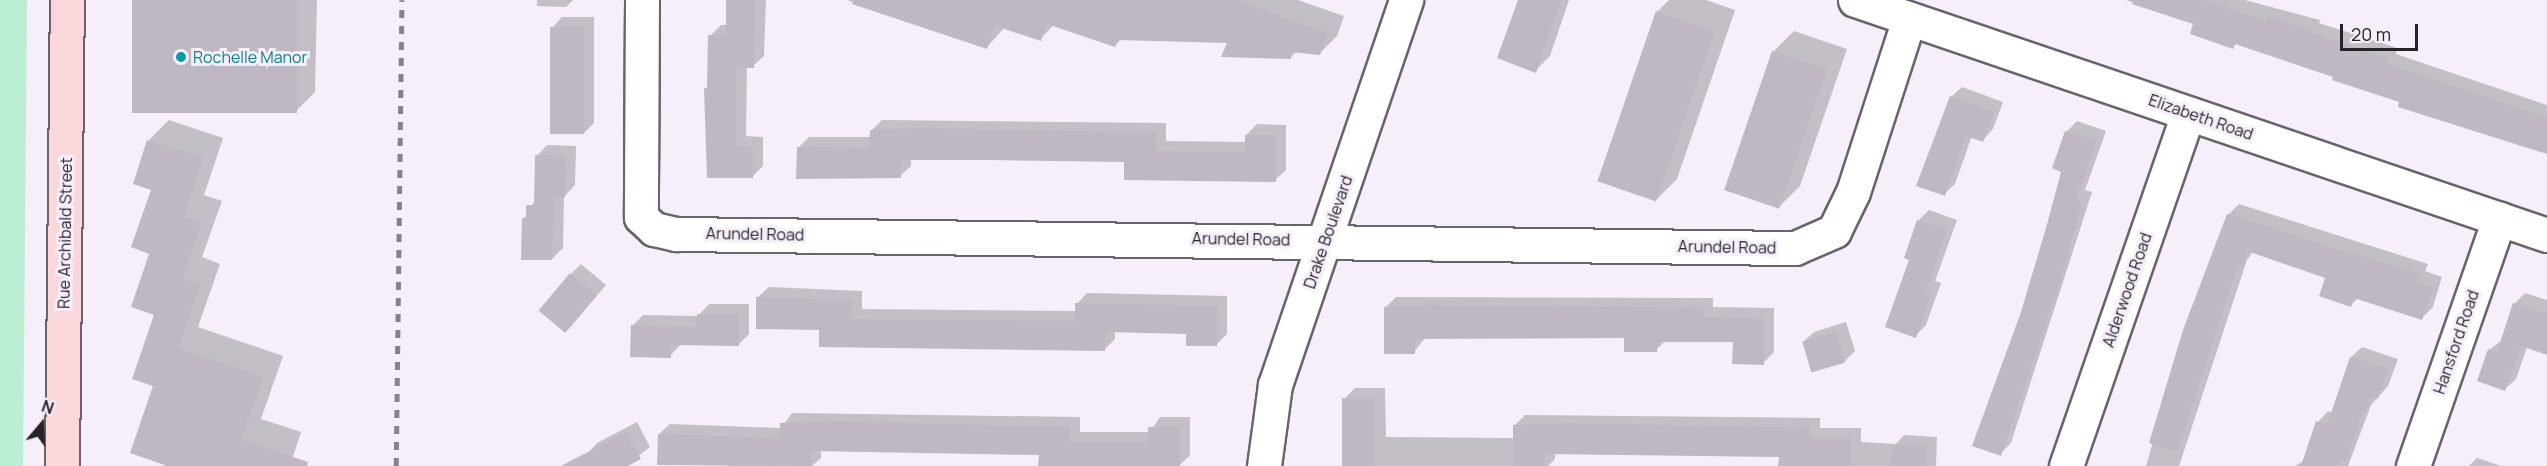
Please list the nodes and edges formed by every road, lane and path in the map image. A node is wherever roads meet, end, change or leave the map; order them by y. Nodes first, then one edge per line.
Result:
1 (67, 0) edge
2 (642, 0) edge
3 (1406, 0) edge
4 (1855, 0) edge
5 (1909, 19) junction
6 (2188, 113) junction
7 (2499, 219) junction
8 (2547, 236) edge
9 (1326, 240) junction
10 (62, 466) edge
11 (1264, 466) edge
12 (2066, 466) edge
13 (2413, 466) edge

1 - 10 main road, Rue Archibald Street
2 - 9 street, Arundel Road
3 - 9 street, Drake Boulevard
4 - 5 street, Elizabeth Road
5 - 6 street, Elizabeth Road
5 - 9 street, Arundel Road
6 - 7 street, Elizabeth Road
6 - 12 street, Alderwood Road
7 - 8 street, Elizabeth Road
7 - 13 street, Hansford Road
9 - 11 street, Drake Boulevard

